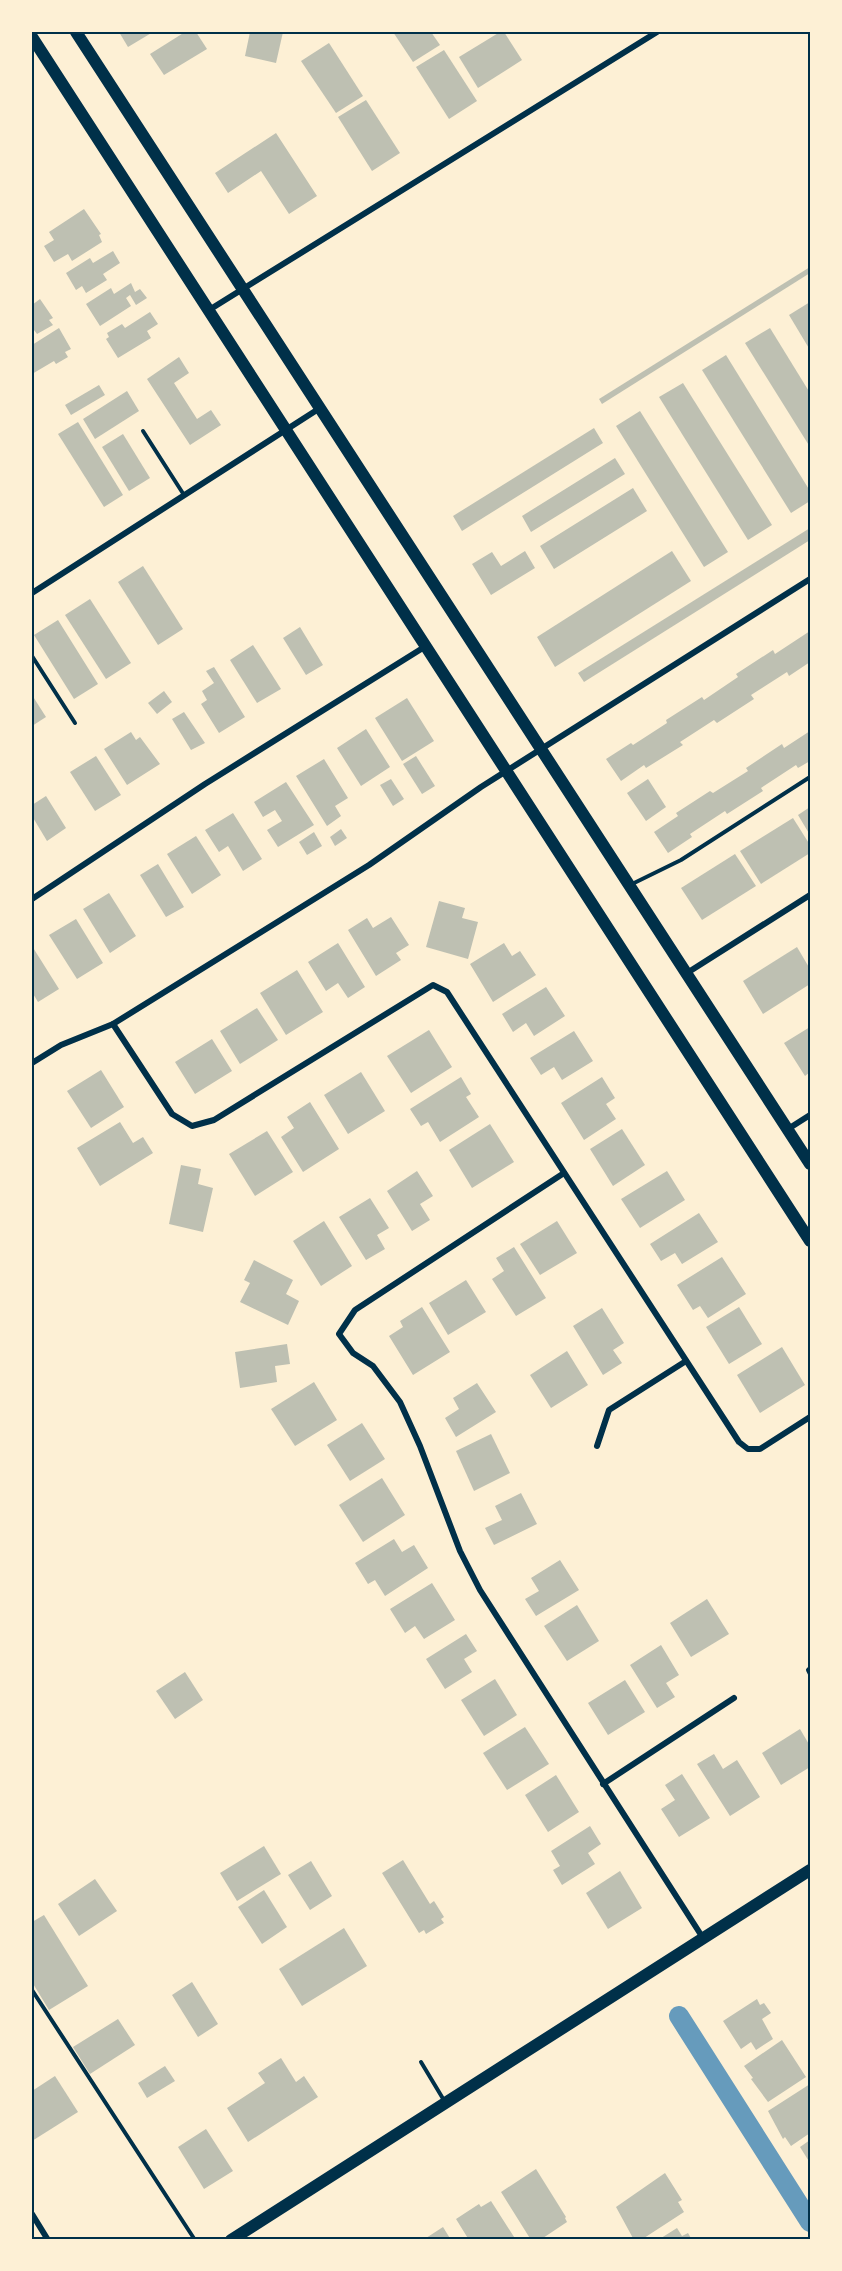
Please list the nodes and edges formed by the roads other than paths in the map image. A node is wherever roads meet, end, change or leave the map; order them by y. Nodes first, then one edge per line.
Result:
1 (76, 32) edge
2 (657, 32) edge
3 (32, 37) edge
4 (243, 289) junction
5 (209, 310) junction
6 (320, 408) junction
7 (286, 430) junction
8 (143, 431) dead end
9 (184, 495) junction
10 (810, 579) edge
11 (32, 592) edge
12 (426, 645) junction
13 (32, 656) edge
14 (75, 723) dead end
15 (542, 750) junction
16 (506, 771) junction
17 (810, 777) edge
18 (630, 885) junction
19 (810, 895) edge
20 (32, 899) edge
21 (687, 973) junction
22 (113, 1024) junction
23 (32, 1063) edge
24 (810, 1115) edge
25 (788, 1130) junction
26 (810, 1164) edge
27 (564, 1173) junction
28 (808, 1236) edge
29 (686, 1361) junction
30 (810, 1417) edge
31 (597, 1446) dead end
32 (810, 1668) edge
33 (810, 1674) edge
34 (734, 1698) dead end
35 (603, 1784) junction
36 (810, 1870) edge
37 (703, 1938) junction
38 (32, 1990) edge
39 (421, 2062) dead end
40 (446, 2102) junction
41 (32, 2214) edge
42 (48, 2240) edge
43 (195, 2240) edge
44 (231, 2240) edge

1 - 4 main road
2 - 4 street
3 - 5 main road
4 - 5 street
4 - 6 main road
5 - 7 main road
6 - 7 street
6 - 15 main road
7 - 9 street
7 - 12 main road
8 - 9 lane
9 - 11 street
10 - 15 street
12 - 16 main road
12 - 20 street
13 - 14 lane
15 - 16 street
15 - 18 main road
16 - 22 street
16 - 28 main road
17 - 18 lane
18 - 21 main road
19 - 21 street
21 - 25 main road
22 - 23 street
22 - 27 street
24 - 25 street
25 - 26 main road
27 - 29 street
27 - 35 street
29 - 30 street
29 - 31 street
32 - 33 lane
34 - 35 street
35 - 37 street
36 - 37 main road
37 - 40 main road
38 - 43 lane
39 - 40 lane
40 - 44 main road
41 - 42 street

